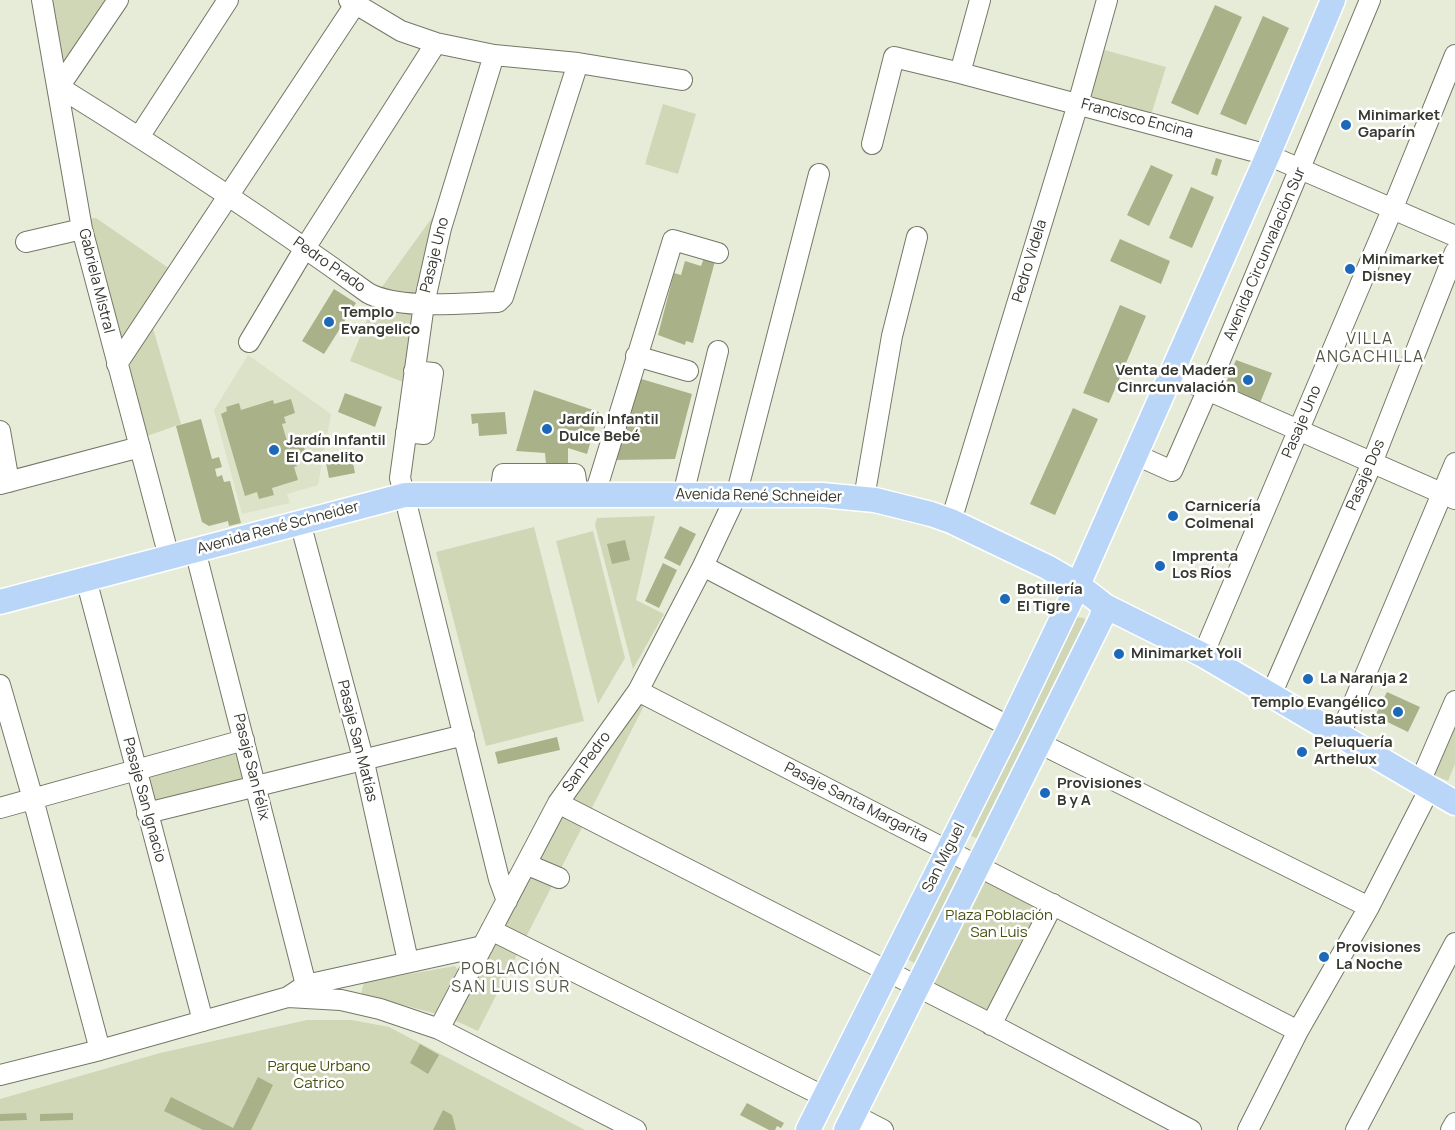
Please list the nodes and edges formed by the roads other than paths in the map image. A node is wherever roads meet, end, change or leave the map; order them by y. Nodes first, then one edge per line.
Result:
1 (42, 0) edge
2 (118, 0) edge
3 (228, 0) edge
4 (980, 0) edge
5 (1107, 0) edge
6 (1333, 0) edge
7 (1370, 0) edge
8 (354, 1) edge
9 (436, 43) junction
10 (495, 55) junction
11 (1455, 55) edge
12 (579, 63) junction
13 (960, 73) junction
14 (682, 80) dead end
15 (59, 87) junction
16 (1078, 104) junction
17 (139, 137) junction
18 (872, 144) dead end
19 (1268, 155) junction
20 (1301, 169) junction
21 (819, 174) dead end
22 (230, 196) junction
23 (1392, 210) junction
24 (82, 229) junction
25 (1455, 236) edge
26 (917, 237) dead end
27 (26, 242) dead end
28 (305, 248) junction
29 (1455, 252) edge
30 (718, 253) dead end
31 (423, 304) junction
32 (249, 342) dead end
33 (718, 351) dead end
34 (636, 356) junction
35 (117, 364) junction
36 (688, 371) dead end
37 (1171, 374) junction
38 (1209, 389) junction
39 (1299, 429) junction
40 (0, 431) edge
41 (140, 447) junction
42 (1136, 455) junction
43 (1372, 463) junction
44 (1455, 464) edge
45 (5, 483) edge
46 (587, 494) junction
47 (405, 495) junction
48 (683, 495) junction
49 (736, 496) junction
50 (1449, 496) edge
51 (864, 498) junction
52 (951, 521) junction
53 (300, 522) junction
54 (195, 550) junction
55 (170, 557) junction
56 (704, 566) junction
57 (86, 579) junction
58 (1078, 585) junction
59 (0, 602) edge
60 (1105, 606) junction
61 (1203, 655) junction
62 (0, 685) edge
63 (638, 691) junction
64 (1271, 695) junction
65 (1455, 701) edge
66 (1010, 727) junction
67 (464, 735) junction
68 (1340, 735) junction
69 (244, 740) junction
70 (1039, 743) junction
71 (363, 758) junction
72 (135, 770) junction
73 (1425, 785) junction
74 (255, 786) junction
75 (33, 799) junction
76 (558, 803) junction
77 (1455, 803) edge
78 (0, 808) edge
79 (147, 813) junction
80 (948, 849) junction
81 (526, 864) junction
82 (978, 866) junction
83 (559, 878) dead end
84 (507, 901) junction
85 (1053, 904) junction
86 (1369, 907) junction
87 (487, 938) junction
88 (1455, 944) edge
89 (408, 962) junction
90 (887, 971) junction
91 (306, 985) junction
92 (918, 987) junction
93 (288, 997) junction
94 (203, 1021) junction
95 (991, 1024) junction
96 (439, 1029) junction
97 (1298, 1031) junction
98 (100, 1050) junction
99 (0, 1075) edge
100 (825, 1097) junction
101 (850, 1122) edge
102 (1455, 1122) edge
103 (636, 1130) edge
104 (808, 1130) edge
105 (883, 1130) edge
106 (1191, 1130) edge
107 (1248, 1130) edge
108 (1356, 1130) edge
109 (1451, 1130) edge

1 - 15 street, Gabriela Mistral
2 - 15 street
3 - 17 street
4 - 13 street
5 - 16 street, Pedro Videla
6 - 19 main road
7 - 20 street, Avenida Circunvalación Sur
8 - 9 street
8 - 22 street
9 - 10 street
9 - 28 street
10 - 12 street
10 - 31 street, Pasaje Uno
11 - 23 street, Pasaje Uno
12 - 14 street
12 - 31 street, Pedro Prado
13 - 16 street, Francisco Encina
13 - 18 street, Francisco Encina
15 - 17 street, Pedro Prado
15 - 24 street, Gabriela Mistral
16 - 19 street, Francisco Encina
16 - 52 street, Pedro Videla
17 - 22 street, Pedro Prado
19 - 20 street, Francisco Encina
19 - 37 main road
20 - 23 street, Francisco Encina
20 - 38 street, Avenida Circunvalación Sur
21 - 49 street, San Pedro
22 - 28 street, Pedro Prado
22 - 35 street
23 - 25 street, Francisco Encina
23 - 39 street, Pasaje Uno
24 - 27 street
24 - 35 street, Gabriela Mistral
26 - 51 street
28 - 31 street, Pedro Prado
28 - 32 street
29 - 43 street, Pasaje Dos
30 - 34 street
31 - 47 street, Pasaje Uno
33 - 48 street
34 - 36 street
34 - 46 street
35 - 41 street, Gabriela Mistral
37 - 38 street
37 - 42 main road
38 - 39 street
38 - 42 street, Avenida Circunvalación Sur
39 - 43 street
39 - 61 street, Pasaje Uno
40 - 45 street
41 - 45 street
41 - 55 street, Gabriela Mistral
42 - 58 main road
43 - 50 street
43 - 64 street, Pasaje Dos
44 - 50 street
46 - 47 main road, Avenida René Schneider
46 - 48 main road, Avenida René Schneider
47 - 53 main road, Avenida René Schneider
47 - 67 street, Pasaje Uno
48 - 49 main road, Avenida René Schneider
49 - 51 main road, Avenida René Schneider
49 - 56 street, San Pedro
50 - 68 street
51 - 52 main road, Avenida René Schneider
52 - 58 main road, Avenida René Schneider
53 - 54 main road, Avenida René Schneider
53 - 71 street, Pasaje San Matías
54 - 55 main road, Avenida René Schneider
54 - 69 street, Pasaje San Félix
55 - 57 main road, Avenida René Schneider
56 - 63 street, San Pedro
56 - 66 street
57 - 59 main road, Avenida René Schneider
57 - 72 street, Pasaje San Ignacio
58 - 60 main road, Avenida René Schneider
58 - 66 main road, San Miguel
60 - 61 main road, Avenida René Schneider
60 - 70 main road
61 - 64 main road, Avenida René Schneider
62 - 75 street
63 - 76 street, San Pedro
63 - 80 street, Pasaje Santa Margarita
64 - 68 main road, Avenida René Schneider
65 - 73 street
66 - 80 main road, San Miguel
67 - 71 street
67 - 84 street, Pasaje Uno
68 - 73 main road, Avenida René Schneider
69 - 72 street
69 - 74 street, Pasaje San Félix
70 - 82 main road
70 - 86 street
71 - 74 street
71 - 89 street, Pasaje San Matías
72 - 75 street
72 - 79 street, Pasaje San Ignacio
73 - 77 main road, Avenida René Schneider
73 - 86 street
74 - 79 street
74 - 91 street, Pasaje San Félix
75 - 78 street
75 - 98 street
76 - 81 street, San Pedro
76 - 90 street
79 - 94 street, Pasaje San Ignacio
80 - 82 street, Pasaje Santa Margarita
80 - 90 main road, San Miguel
81 - 83 street
81 - 84 street, San Pedro
82 - 85 street, Pasaje Santa Margarita
82 - 92 main road
84 - 87 street, San Pedro
85 - 95 street
85 - 97 street, Pasaje Santa Margarita
86 - 97 street
87 - 89 street
87 - 96 street, San Pedro
87 - 100 street
88 - 108 street
89 - 91 street
90 - 92 street
90 - 100 main road, San Miguel
91 - 93 street
92 - 95 street
92 - 101 main road
93 - 94 street
93 - 96 street
94 - 98 street
95 - 106 street
96 - 103 street
97 - 107 street
98 - 99 street
100 - 104 main road, San Miguel
101 - 105 street
102 - 109 street

